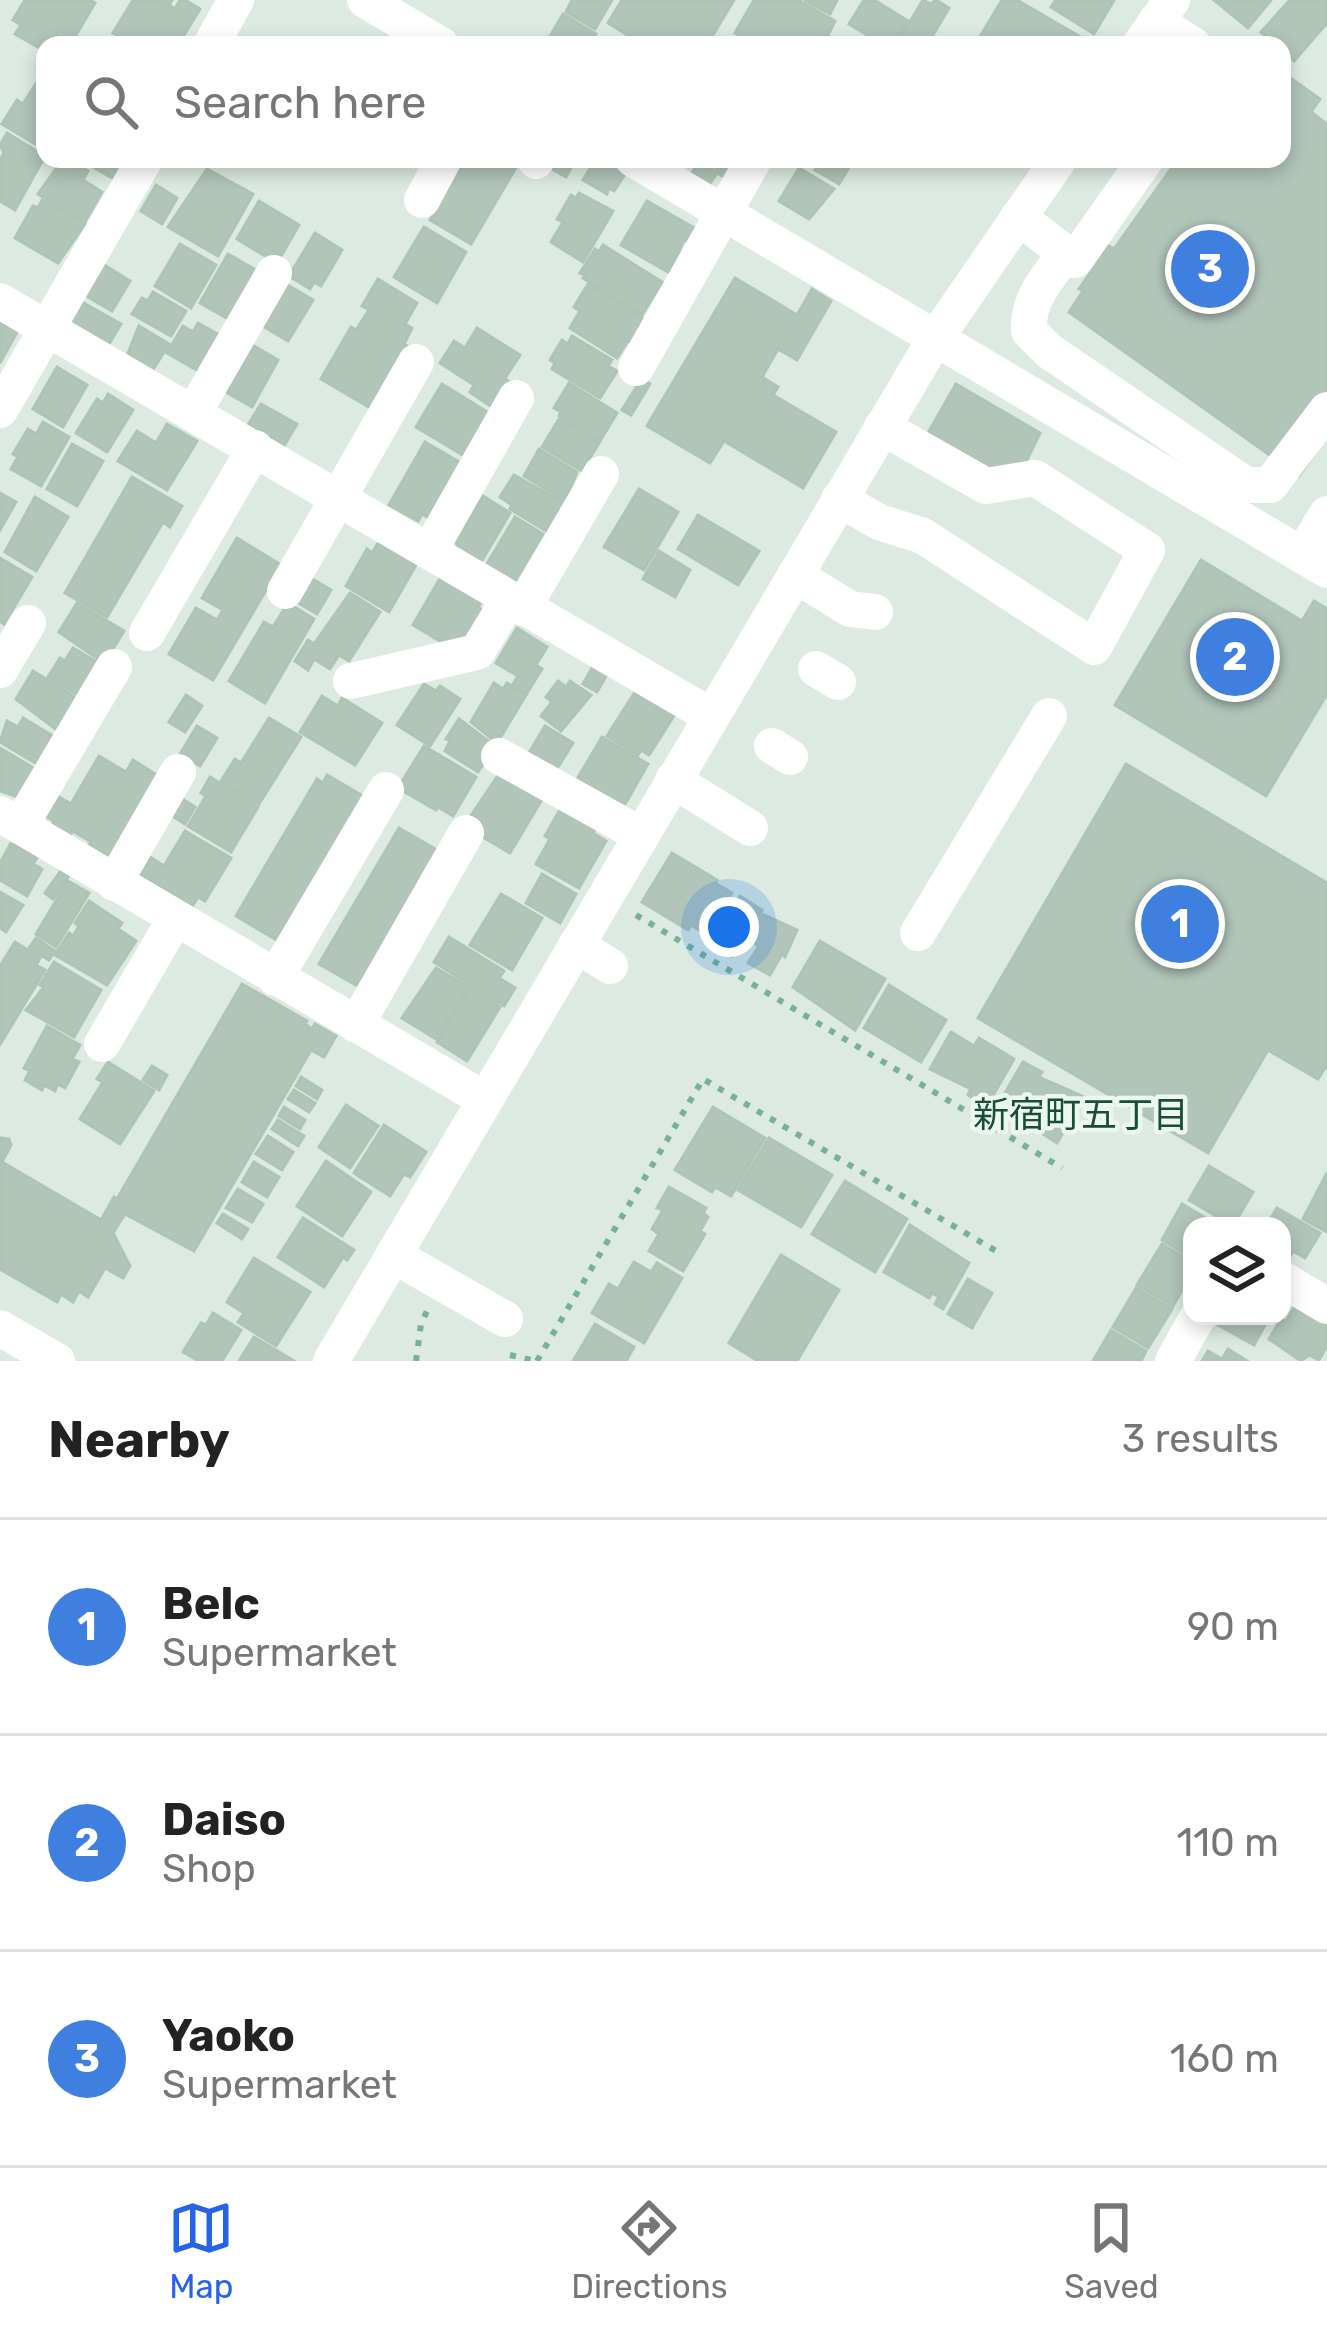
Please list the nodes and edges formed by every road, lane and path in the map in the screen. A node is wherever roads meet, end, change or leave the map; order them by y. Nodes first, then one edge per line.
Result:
1 (236, 0) edge
2 (365, 0) edge
3 (216, 36) edge
4 (427, 36) edge
5 (141, 168) edge
6 (440, 168) edge
7 (648, 168) edge
8 (749, 168) edge
9 (1053, 168) edge
10 (1139, 168) edge
11 (422, 200) dead end
12 (722, 212) junction
13 (1018, 217) junction
14 (1070, 256) junction
15 (274, 273) dead end
16 (0, 301) edge
17 (48, 328) junction
18 (935, 339) junction
19 (416, 362) dead end
20 (636, 368) dead end
21 (516, 398) dead end
22 (0, 410) edge
23 (1327, 410) edge
24 (194, 412) junction
25 (1290, 424) dead end
26 (882, 428) junction
27 (255, 448) junction
28 (601, 474) dead end
29 (340, 497) junction
30 (839, 499) junction
31 (1327, 514) edge
32 (430, 550) junction
33 (1314, 562) edge
34 (794, 575) junction
35 (286, 591) dead end
36 (516, 604) junction
37 (855, 615) dead end
38 (28, 623) dead end
39 (147, 633) dead end
40 (114, 667) dead end
41 (0, 670) edge
42 (351, 681) dead end
43 (711, 716) junction
44 (1049, 716) dead end
45 (499, 756) dead end
46 (178, 772) dead end
47 (673, 780) junction
48 (386, 790) dead end
49 (740, 816) dead end
50 (10, 820) edge
51 (466, 833) dead end
52 (641, 835) junction
53 (114, 883) junction
54 (623, 908) dead end
55 (175, 919) junction
56 (919, 933) dead end
57 (575, 944) junction
58 (610, 966) dead end
59 (275, 978) junction
60 (356, 1024) junction
61 (102, 1044) dead end
62 (484, 1100) junction
63 (1062, 1168) dead end
64 (393, 1255) junction
65 (1003, 1255) dead end
66 (1291, 1284) edge
67 (1327, 1306) edge
68 (428, 1308) dead end
69 (505, 1319) dead end
70 (1193, 1325) edge
71 (0, 1328) edge
72 (56, 1361) edge
73 (331, 1361) edge
74 (416, 1361) edge
75 (537, 1361) edge
76 (1172, 1361) edge

1 - 3 street
2 - 4 street
5 - 17 street
6 - 11 street
7 - 12 street
8 - 12 street
9 - 13 street
10 - 14 street
12 - 18 street
12 - 20 street
13 - 14 street
13 - 18 street
14 - 23 street
14 - 25 street
15 - 24 street
16 - 17 street
17 - 22 street
17 - 24 street
18 - 26 street
18 - 33 street
19 - 29 street
21 - 32 street
24 - 27 street
26 - 30 street
26 - 30 street
27 - 29 street
27 - 39 street
28 - 36 street
29 - 32 street
29 - 35 street
30 - 34 street
31 - 33 street
32 - 36 street
34 - 37 street
34 - 43 street
36 - 42 street
36 - 43 street
38 - 41 street
40 - 50 street
43 - 47 street
44 - 56 street
45 - 52 street
46 - 53 street
47 - 49 street
47 - 52 street
48 - 59 street
50 - 53 street
51 - 60 street
52 - 57 street
53 - 55 street
54 - 63 path
55 - 59 street
55 - 61 street
57 - 58 street
57 - 62 street
59 - 60 street
60 - 62 street
62 - 64 street
64 - 69 street
64 - 73 street
65 - 75 path
66 - 67 street
68 - 74 path
70 - 76 street
71 - 72 street

